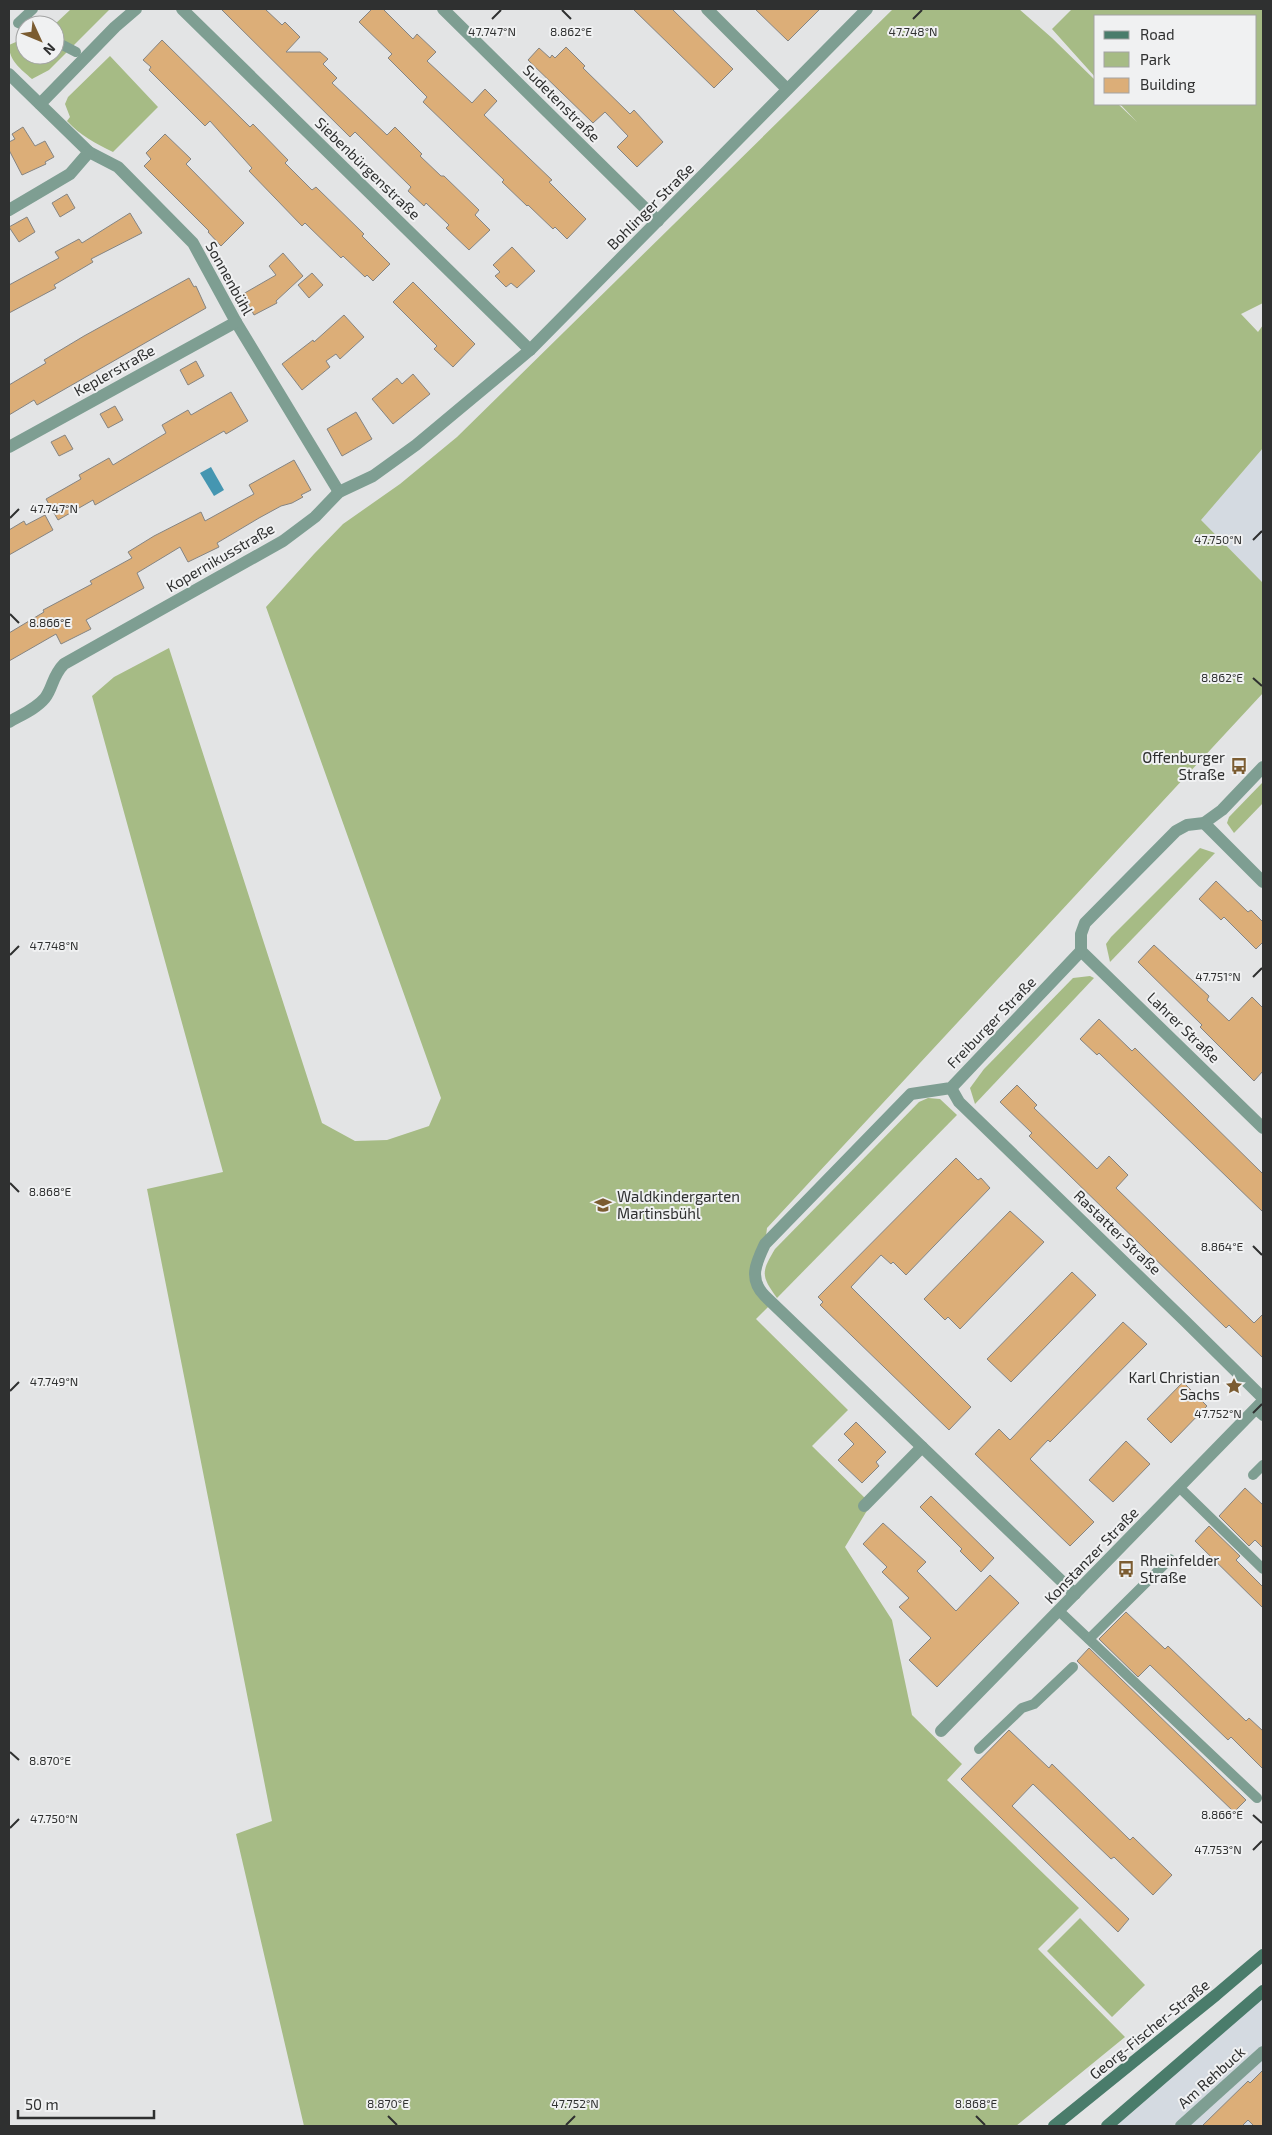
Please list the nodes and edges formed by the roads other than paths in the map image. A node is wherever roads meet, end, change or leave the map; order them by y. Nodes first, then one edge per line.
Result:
1 (136, 9) edge
2 (182, 9) edge
3 (443, 9) edge
4 (707, 9) edge
5 (867, 9) edge
6 (65, 46) edge
7 (76, 52) dead end
8 (9, 74) edge
9 (787, 89) junction
10 (40, 104) junction
11 (89, 152) junction
12 (9, 210) edge
13 (658, 221) junction
14 (236, 322) junction
15 (530, 350) junction
16 (450, 419) joint
17 (9, 447) edge
18 (339, 492) junction
19 (9, 722) edge
20 (1263, 767) edge
21 (1204, 823) junction
22 (1263, 882) edge
23 (1081, 951) junction
24 (951, 1088) junction
25 (1263, 1128) edge
26 (1261, 1406) edge
27 (922, 1447) junction
28 (1263, 1465) edge
29 (1253, 1476) dead end
30 (1179, 1487) junction
31 (864, 1506) dead end
32 (1170, 1559) dead end
33 (1263, 1569) edge
34 (1075, 1594) junction
35 (1059, 1611) junction
36 (1089, 1639) junction
37 (1073, 1667) dead end
38 (941, 1731) dead end
39 (979, 1748) dead end
40 (1257, 1798) dead end
41 (1263, 1955) edge
42 (1263, 1991) edge
43 (1263, 2052) edge
44 (1054, 2126) edge
45 (1107, 2126) edge
46 (1181, 2126) edge

1 - 10 street
2 - 15 street, Siebenbürgenstraße
3 - 13 street, Sudetenstraße
4 - 9 street
5 - 9 street, Bohlinger Straße
6 - 7 lane
8 - 10 street, Sonnenbühl
9 - 13 street, Bohlinger Straße
10 - 11 street, Sonnenbühl
11 - 12 street
11 - 14 street, Sonnenbühl
13 - 15 street, Bohlinger Straße
14 - 17 street, Keplerstraße
14 - 18 street, Sonnenbühl
15 - 16 street, Bohlinger Straße
16 - 18 street, Kopernikusstraße
18 - 19 street, Kopernikusstraße
20 - 21 street
21 - 22 street
21 - 23 street
23 - 24 street, Freiburger Straße
23 - 25 street, Lahrer Straße
24 - 26 street, Rastatter Straße
24 - 27 street, Freiburger Straße
26 - 30 street, Konstanzer Straße
27 - 31 street
27 - 34 street
28 - 29 lane
30 - 33 lane
30 - 34 street, Konstanzer Straße
32 - 36 lane
34 - 35 street, Konstanzer Straße
35 - 36 lane
35 - 38 street, Konstanzer Straße
36 - 40 lane
37 - 39 lane
41 - 44 main road, Georg-Fischer-Straße
42 - 45 main road
43 - 46 street, Am Rehbuck

